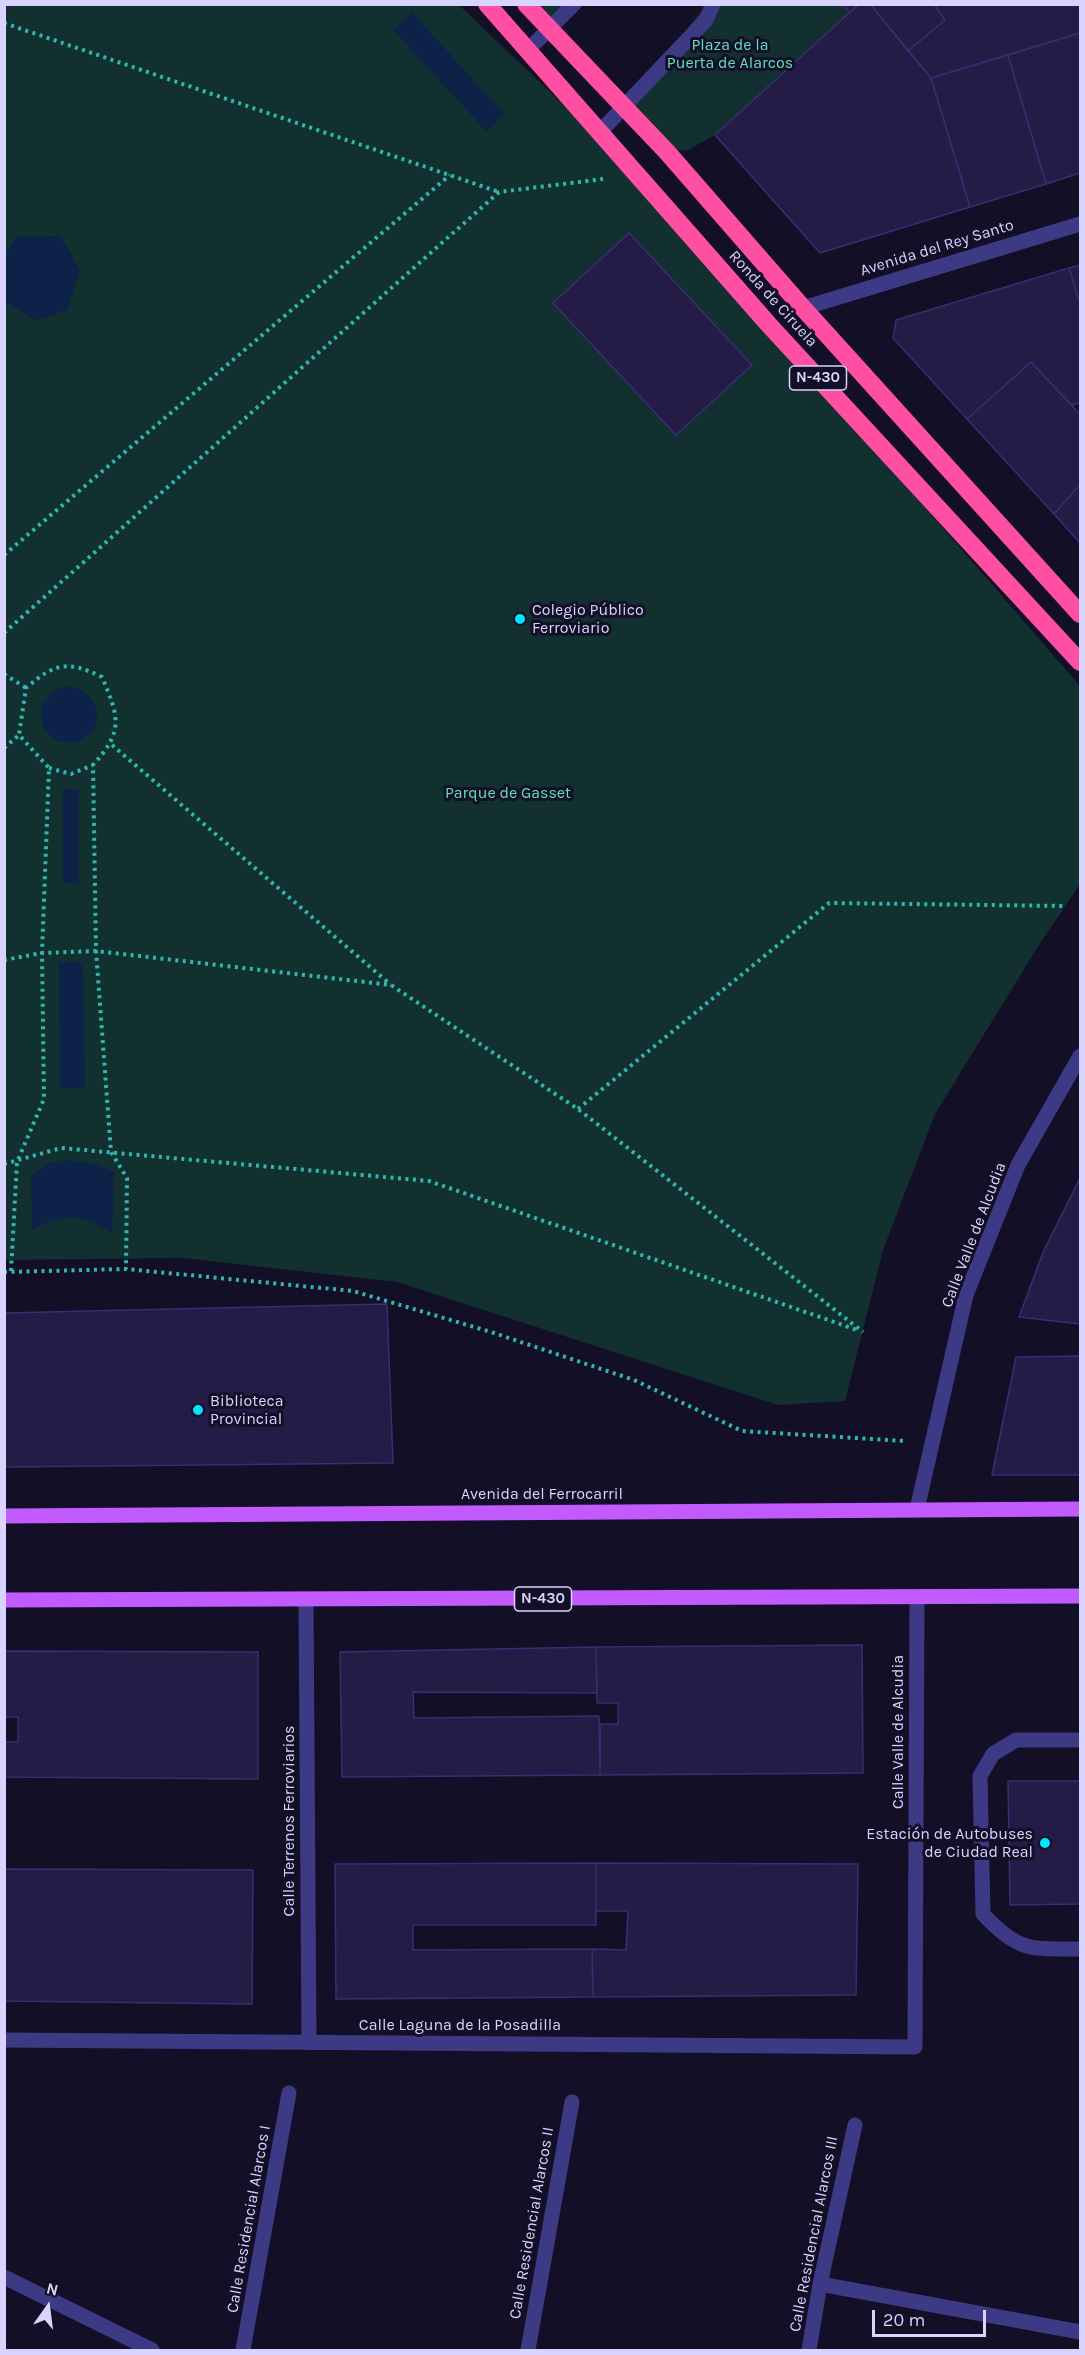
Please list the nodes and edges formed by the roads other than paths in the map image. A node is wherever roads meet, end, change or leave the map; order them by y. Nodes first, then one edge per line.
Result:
1 (487, 4) edge
2 (526, 4) edge
3 (574, 4) edge
4 (713, 4) edge
5 (549, 30) junction
6 (528, 50) junction
7 (626, 107) junction
8 (600, 132) junction
9 (1080, 224) edge
10 (804, 308) junction
11 (1080, 614) edge
12 (1080, 662) edge
13 (1080, 1056) edge
14 (917, 1509) junction
15 (1080, 1509) edge
16 (4, 1516) edge
17 (1080, 1596) edge
18 (916, 1598) junction
19 (4, 1600) edge
20 (306, 1600) junction
21 (1080, 1740) edge
22 (1080, 1949) edge
23 (4, 2040) edge
24 (309, 2042) junction
25 (915, 2047) joint
26 (289, 2093) dead end
27 (572, 2102) dead end
28 (855, 2125) dead end
29 (4, 2277) edge
30 (820, 2284) junction
31 (1080, 2332) edge
32 (152, 2350) edge
33 (243, 2350) edge
34 (528, 2350) edge
35 (809, 2350) edge

1 - 6 highway, N-430
2 - 5 highway, N-430
3 - 5 street
4 - 7 street
5 - 6 street
5 - 7 highway, Ronda de Ciruela / N-430
6 - 8 highway, Ronda de Ciruela / N-430
7 - 8 street
7 - 10 highway, Ronda de Ciruela / N-430
8 - 12 highway, Ronda de Ciruela / N-430
9 - 10 street, Avenida del Rey Santo
10 - 11 highway, Ronda de Ciruela / N-430
13 - 14 street, Calle Valle de Alcudia
14 - 15 main road, Avenida del Ferrocarril
14 - 16 main road, Avenida del Ferrocarril
17 - 18 main road, N-430
18 - 20 main road, N-430
18 - 25 street, Calle Valle de Alcudia
19 - 20 main road, N-430
20 - 24 street, Calle Terrenos Ferroviarios
21 - 22 street
23 - 24 street, Calle Laguna de la Posadilla
24 - 25 street, Calle Laguna de la Posadilla
26 - 33 street, Calle Residencial Alarcos I
27 - 34 street, Calle Residencial Alarcos II
28 - 30 street, Calle Residencial Alarcos III
29 - 32 street
30 - 31 street
30 - 35 street, Calle Residencial Alarcos III

